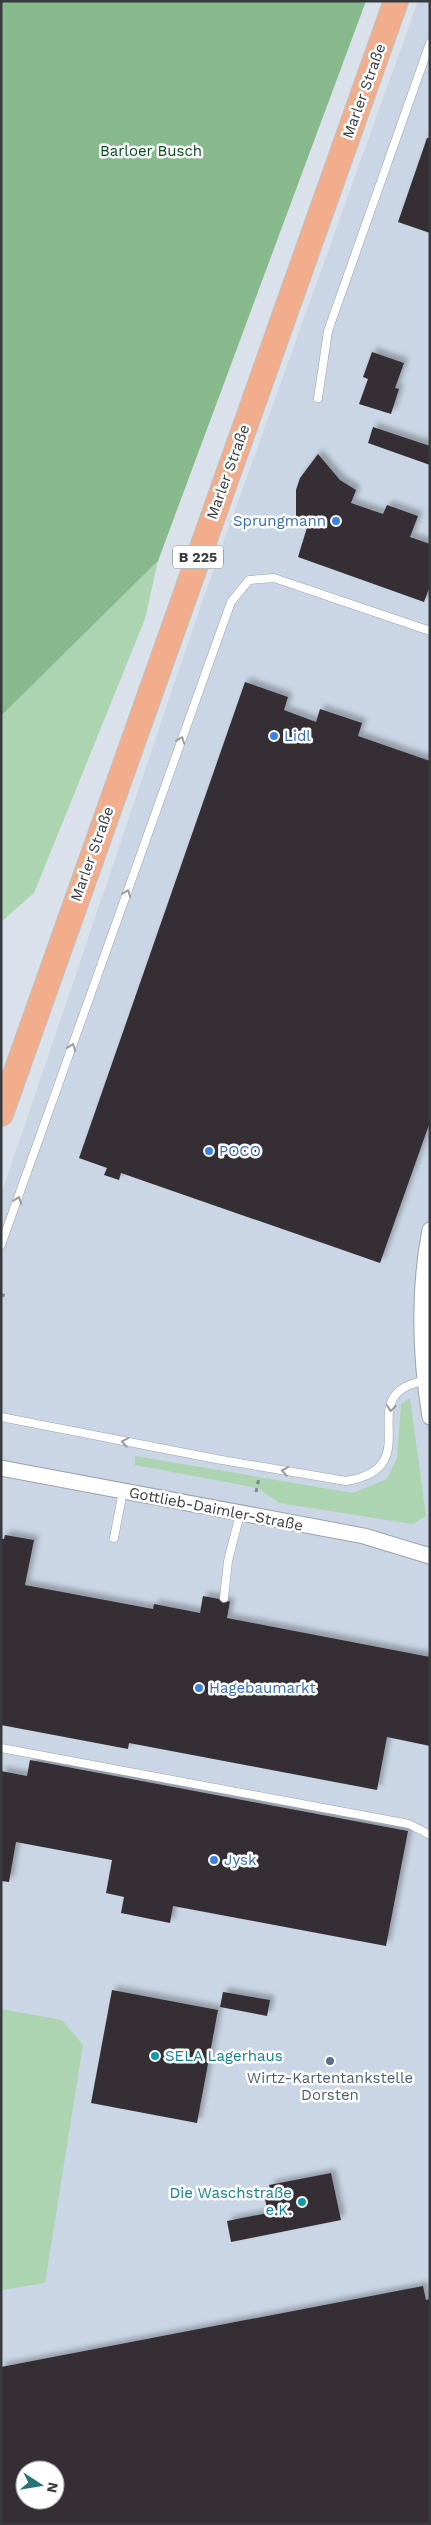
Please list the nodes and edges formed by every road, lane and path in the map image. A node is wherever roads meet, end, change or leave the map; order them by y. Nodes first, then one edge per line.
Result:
1 (396, 1) edge
2 (430, 43) edge
3 (318, 398) dead end
4 (430, 631) edge
5 (1, 1114) edge
6 (430, 1230) edge
7 (1, 1246) edge
8 (424, 1381) junction
9 (1, 1417) edge
10 (430, 1417) edge
11 (1, 1468) edge
12 (259, 1478) dead end
13 (123, 1491) junction
14 (256, 1492) dead end
15 (240, 1514) junction
16 (114, 1538) dead end
17 (430, 1556) edge
18 (224, 1598) dead end
19 (1, 1748) edge
20 (430, 1834) edge

1 - 5 main road, Marler Straße / B 225
2 - 3 lane
7 -> 4 lane
6 - 8 street
8 -> 9 lane
8 - 10 street
11 - 13 street, Gottlieb-Daimler-Straße
12 - 14 path
13 - 15 street, Gottlieb-Daimler-Straße
13 - 16 lane
15 - 17 street, Gottlieb-Daimler-Straße
15 - 18 lane
19 - 20 lane

